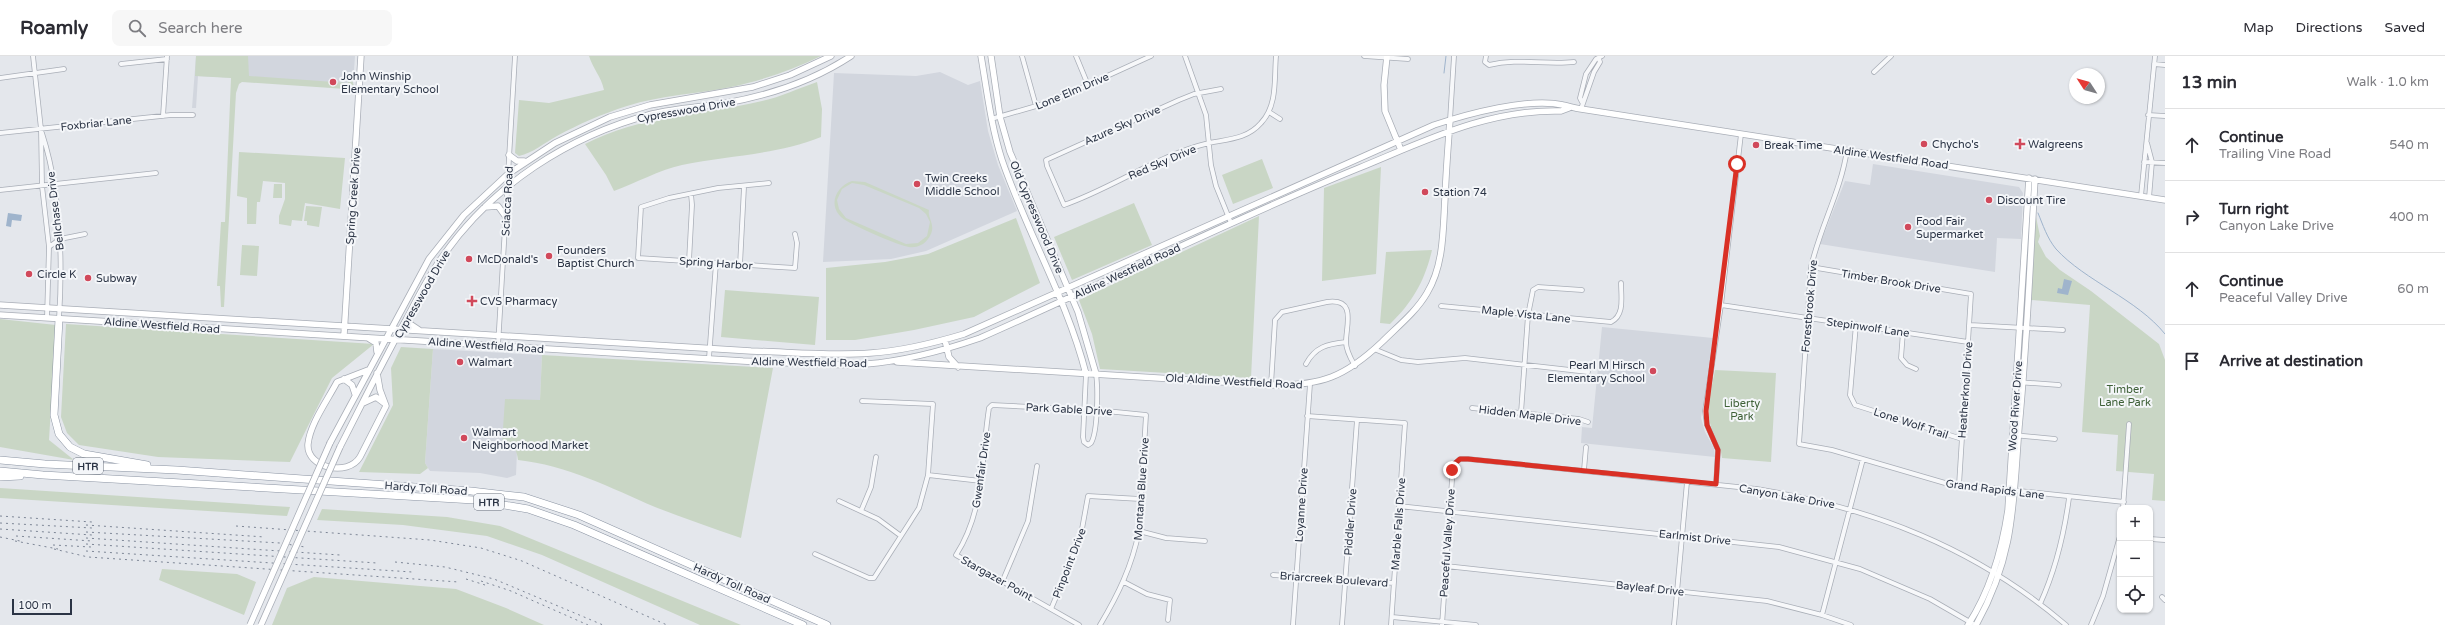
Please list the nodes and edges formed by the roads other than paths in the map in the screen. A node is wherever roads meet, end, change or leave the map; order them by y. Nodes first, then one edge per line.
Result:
1 (34, 56) edge
2 (361, 56) edge
3 (515, 56) edge
4 (831, 56) edge
5 (851, 56) edge
6 (981, 56) edge
7 (991, 56) edge
8 (1022, 56) edge
9 (1076, 56) edge
10 (1137, 56) edge
11 (1151, 56) edge
12 (1185, 56) edge
13 (1276, 56) edge
14 (1364, 56) edge
15 (1454, 56) edge
16 (1486, 56) edge
17 (1538, 56) edge
18 (1891, 56) edge
19 (2155, 56) edge
20 (167, 57) edge
21 (1387, 57) edge
22 (1600, 58) edge
23 (1408, 59) dead end
24 (1139, 61) junction
25 (1538, 62) junction
26 (1574, 62) dead end
27 (121, 64) dead end
28 (2154, 64) junction
29 (2165, 65) edge
30 (64, 69) dead end
31 (800, 71) junction
32 (1874, 72) dead end
33 (36, 74) junction
34 (0, 78) edge
35 (803, 81) junction
36 (1088, 85) junction
37 (1221, 89) dead end
38 (996, 90) junction
39 (986, 92) junction
40 (725, 93) junction
41 (1198, 93) junction
42 (725, 103) junction
43 (1036, 106) junction
44 (642, 107) junction
45 (1569, 108) junction
46 (1581, 109) junction
47 (1269, 112) junction
48 (2148, 114) junction
49 (193, 115) dead end
50 (163, 116) junction
51 (643, 116) junction
52 (2165, 116) edge
53 (1000, 117) junction
54 (1280, 119) dead end
55 (991, 120) junction
56 (1450, 120) junction
57 (41, 129) junction
58 (1449, 130) junction
59 (0, 133) edge
60 (1741, 134) junction
61 (567, 137) junction
62 (1397, 141) junction
63 (2147, 142) junction
64 (1210, 143) junction
65 (569, 146) junction
66 (1401, 150) junction
67 (1847, 150) junction
68 (509, 155) junction
69 (530, 158) junction
70 (2144, 162) junction
71 (2152, 162) junction
72 (2165, 163) edge
73 (1330, 171) junction
74 (156, 173) dead end
75 (508, 174) junction
76 (1333, 178) junction
77 (2032, 179) junction
78 (769, 183) dead end
79 (53, 184) junction
80 (42, 186) junction
81 (507, 186) junction
82 (744, 187) junction
83 (0, 190) edge
84 (691, 194) junction
85 (1274, 196) junction
86 (2141, 196) junction
87 (2149, 198) junction
88 (1028, 200) junction
89 (2165, 200) edge
90 (1277, 202) junction
91 (1020, 203) junction
92 (1064, 205) joint
93 (483, 207) junction
94 (1229, 216) junction
95 (506, 217) junction
96 (1231, 223) junction
97 (85, 234) dead end
98 (795, 234) dead end
99 (1180, 238) junction
100 (60, 239) junction
101 (1183, 245) junction
102 (438, 246) junction
103 (48, 247) junction
104 (446, 252) junction
105 (1131, 260) junction
106 (689, 261) junction
107 (716, 263) junction
108 (740, 265) junction
109 (1811, 267) junction
110 (1134, 268) junction
111 (2026, 276) junction
112 (1620, 283) dead end
113 (1068, 288) junction
114 (1582, 290) dead end
115 (1059, 291) junction
116 (1971, 294) joint
117 (1071, 296) junction
118 (1062, 300) junction
119 (0, 305) edge
120 (1721, 305) junction
121 (1441, 306) dead end
122 (48, 308) junction
123 (60, 309) junction
124 (146, 314) junction
125 (409, 314) junction
126 (0, 315) edge
127 (1528, 315) junction
128 (47, 318) junction
129 (212, 318) junction
130 (59, 319) junction
131 (1806, 319) junction
132 (279, 322) junction
133 (991, 323) junction
134 (145, 324) junction
135 (1856, 324) junction
136 (1970, 324) junction
137 (345, 325) junction
138 (211, 328) junction
139 (2019, 328) junction
140 (2026, 329) junction
141 (391, 330) junction
142 (400, 330) junction
143 (2063, 330) dead end
144 (278, 332) junction
145 (425, 332) junction
146 (994, 332) junction
147 (1903, 332) junction
148 (344, 335) junction
149 (499, 335) junction
150 (362, 336) junction
151 (386, 338) junction
152 (396, 339) junction
153 (579, 340) junction
154 (945, 340) junction
155 (1346, 342) junction
156 (1968, 342) junction
157 (498, 346) junction
158 (709, 348) junction
159 (947, 349) junction
160 (1374, 349) junction
161 (578, 351) junction
162 (377, 353) junction
163 (813, 353) junction
164 (709, 358) junction
165 (888, 362) junction
166 (811, 363) junction
167 (1306, 364) dead end
168 (1525, 365) junction
169 (1355, 366) junction
170 (958, 367) junction
171 (1916, 369) dead end
172 (368, 370) junction
173 (1588, 372) dead end
174 (377, 373) junction
175 (1086, 374) junction
176 (1096, 374) junction
177 (344, 379) junction
178 (2016, 382) junction
179 (2023, 382) junction
180 (1310, 384) junction
181 (1270, 385) junction
182 (2059, 385) dead end
183 (355, 394) junction
184 (862, 401) dead end
185 (362, 403) junction
186 (992, 405) joint
187 (386, 406) junction
188 (1472, 408) dead end
189 (1085, 410) junction
190 (1096, 410) junction
191 (1520, 413) junction
192 (1146, 416) joint
193 (1307, 416) junction
194 (1357, 420) junction
195 (1588, 422) dead end
196 (2129, 424) dead end
197 (2016, 435) junction
198 (2055, 438) dead end
199 (1962, 439) junction
200 (1799, 444) joint
201 (1586, 447) dead end
202 (876, 457) dead end
203 (1863, 458) junction
204 (0, 460) edge
205 (1479, 460) joint
206 (1037, 466) dead end
207 (177, 470) junction
208 (1584, 470) junction
209 (0, 471) edge
210 (43, 475) junction
211 (928, 475) junction
212 (0, 477) edge
213 (981, 481) junction
214 (1687, 482) junction
215 (1716, 484) junction
216 (1958, 485) junction
217 (2012, 492) junction
218 (2069, 498) junction
219 (1140, 499) junction
220 (839, 501) dead end
221 (2124, 502) junction
222 (2124, 505) edge
223 (1400, 506) junction
224 (1850, 508) junction
225 (861, 511) junction
226 (1450, 511) junction
227 (1139, 531) junction
228 (901, 536) junction
229 (1682, 536) junction
230 (2153, 539) edge
231 (2165, 540) edge
232 (1205, 541) dead end
233 (2119, 541) edge
234 (816, 554) dead end
235 (956, 555) joint
236 (1837, 562) junction
237 (1446, 566) junction
238 (1993, 571) junction
239 (1273, 575) dead end
240 (1999, 575) junction
241 (1296, 577) junction
242 (1003, 580) junction
243 (1346, 580) junction
244 (1124, 582) junction
245 (1394, 583) junction
246 (1677, 591) junction
247 (2040, 604) junction
248 (1051, 609) junction
249 (1822, 615) junction
250 (1392, 617) junction
251 (1168, 620) dead end
252 (1442, 623) edge
253 (1972, 624) edge
254 (250, 625) edge
255 (261, 625) edge
256 (803, 625) edge
257 (827, 625) edge
258 (1079, 625) edge
259 (1100, 625) edge
260 (1293, 625) edge
261 (1342, 625) edge
262 (1391, 625) edge
263 (1476, 625) edge
264 (1674, 625) edge
265 (1851, 625) edge
266 (2066, 625) edge
267 (2091, 625) edge

1 - 33 street, Bellchase Drive
2 - 137 main road, Spring Creek Drive
3 - 68 street, Sciacca Road
4 - 31 main road, Cypresswood Drive
5 - 35 main road, Cypresswood Drive
6 - 39 main road, Old Cypresswood Drive
7 - 38 main road, Old Cypresswood Drive
8 - 43 street
9 - 36 street
10 - 24 street
11 - 24 street, Lone Elm Drive
12 - 41 street
13 - 47 street, Red Sky Drive
14 - 21 street
15 - 56 street
16 - 25 street
17 - 25 street
18 - 32 street
19 - 28 street
20 - 27 street
20 - 50 street
21 - 23 street
21 - 62 main road
22 - 46 street
24 - 36 street, Lone Elm Drive
25 - 26 street
28 - 29 street
28 - 48 street
30 - 33 street
31 - 35 main road
31 - 40 main road, Cypresswood Drive
33 - 34 street
33 - 57 street, Bellchase Drive
35 - 42 main road, Cypresswood Drive
36 - 43 street, Lone Elm Drive
37 - 41 street, Azure Sky Drive
38 - 39 main road
38 - 53 main road, Old Cypresswood Drive
39 - 55 main road, Old Cypresswood Drive
40 - 42 main road
40 - 44 main road, Cypresswood Drive
41 - 64 street
41 - 92 street, Azure Sky Drive
42 - 51 main road, Cypresswood Drive
43 - 53 street, Lone Elm Drive
44 - 51 main road
44 - 61 main road, Cypresswood Drive
45 - 46 main road, Aldine Westfield Road
45 - 56 main road, Aldine Westfield Road
45 - 58 main road, Aldine Westfield Road
46 - 60 main road, Aldine Westfield Road
47 - 54 street
47 - 64 street, Red Sky Drive
48 - 52 street
48 - 63 street
49 - 50 street, Foxbriar Lane
50 - 57 street, Foxbriar Lane
51 - 65 main road, Cypresswood Drive
53 - 55 street, Lone Elm Drive
53 - 88 main road, Old Cypresswood Drive
55 - 91 main road, Old Cypresswood Drive
56 - 58 main road, Old Aldine Westfield Road
56 - 62 main road, Aldine Westfield Road
57 - 59 street, Foxbriar Lane
57 - 79 street, Bellchase Drive
57 - 80 street, Bellchase Drive
58 - 66 main road, Aldine Westfield Road
58 - 160 main road, Old Aldine Westfield Road
60 - 67 main road, Aldine Westfield Road
60 - 120 street
61 - 65 main road
61 - 69 main road, Cypresswood Drive
62 - 66 main road
62 - 73 main road, Aldine Westfield Road
63 - 70 street
63 - 71 street
64 - 92 street, Red Sky Drive
64 - 94 street
65 - 81 main road, Cypresswood Drive
66 - 76 main road, Aldine Westfield Road
67 - 77 main road, Aldine Westfield Road
67 - 109 street, Forestbrook Drive
68 - 69 main road
68 - 75 street, Sciacca Road
69 - 75 main road, Cypresswood Drive
70 - 71 street
70 - 86 street
71 - 72 street
71 - 87 street
73 - 76 main road
73 - 85 main road, Aldine Westfield Road
74 - 79 street
75 - 81 street, Sciacca Road
75 - 102 main road, Cypresswood Drive
76 - 90 main road, Aldine Westfield Road
77 - 86 main road, Aldine Westfield Road
77 - 111 main road, Wood River Drive
78 - 82 street
79 - 80 street
79 - 100 street, Bellchase Drive
80 - 83 street
80 - 103 street, Bellchase Drive
81 - 93 main road, Cypresswood Drive
81 - 95 street, Sciacca Road
82 - 84 street
82 - 108 street
84 - 106 street
84 - 106 street, Spring Harbor
85 - 90 main road
85 - 94 main road, Aldine Westfield Road
86 - 87 main road, Aldine Westfield Road
87 - 89 main road, Aldine Westfield Road
88 - 91 main road
88 - 113 main road, Old Cypresswood Drive
90 - 96 main road, Aldine Westfield Road
91 - 115 main road, Old Cypresswood Drive
93 - 95 main road
93 - 104 main road, Cypresswood Drive
94 - 96 street
94 - 99 main road, Aldine Westfield Road
95 - 149 street, Sciacca Road
96 - 101 main road, Aldine Westfield Road
97 - 100 street
98 - 108 street, Spring Harbor
99 - 101 main road
99 - 105 main road, Aldine Westfield Road
100 - 103 street
100 - 123 street, Bellchase Drive
101 - 110 main road, Aldine Westfield Road
102 - 104 main road
102 - 141 main road, Cypresswood Drive
103 - 122 street, Bellchase Drive
104 - 125 main road, Cypresswood Drive
105 - 110 main road
105 - 113 main road, Aldine Westfield Road
106 - 107 street, Spring Harbor
107 - 108 street, Spring Harbor
107 - 158 street
109 - 116 street, Timber Brook Drive
109 - 131 street, Forestbrook Drive
110 - 117 main road, Aldine Westfield Road
111 - 139 main road, Wood River Drive
111 - 140 main road, Wood River Drive
112 - 127 street, Maple Vista Lane
113 - 115 main road, Aldine Westfield Road
113 - 117 main road, Old Cypresswood Drive
114 - 127 street
115 - 118 main road, Old Cypresswood Drive
115 - 133 main road, Aldine Westfield Road
116 - 136 street, Heatherknoll Drive
117 - 118 main road, Aldine Westfield Road
117 - 176 main road, Old Cypresswood Drive
118 - 146 main road, Aldine Westfield Road
118 - 175 main road, Old Cypresswood Drive
119 - 122 main road, Aldine Westfield Road
120 - 131 street, Stepinwolf Lane
120 - 215 street
121 - 127 street, Maple Vista Lane
122 - 123 main road, Aldine Westfield Road
122 - 128 street, Bellchase Drive
123 - 124 main road, Aldine Westfield Road
123 - 130 street, Bellchase Drive
124 - 129 main road, Aldine Westfield Road
124 - 134 main road
125 - 142 main road, Cypresswood Drive
125 - 145 main road
126 - 128 main road, Aldine Westfield Road
127 - 168 street
128 - 130 main road, Aldine Westfield Road
129 - 132 main road, Aldine Westfield Road
129 - 138 main road
130 - 134 main road, Aldine Westfield Road
130 - 207 highway
131 - 135 street, Stepinwolf Lane
131 - 200 street, Forestbrook Drive
132 - 137 main road, Aldine Westfield Road
132 - 144 main road
133 - 146 main road
133 - 154 main road, Aldine Westfield Road
134 - 138 main road, Aldine Westfield Road
135 - 147 street, Stepinwolf Lane
135 - 199 street, Lone Wolf Trail
136 - 139 street
136 - 156 street, Heatherknoll Drive
137 - 141 main road, Aldine Westfield Road
137 - 148 main road, Spring Creek Drive
138 - 144 main road, Aldine Westfield Road
139 - 140 street
139 - 178 main road, Wood River Drive
140 - 143 street
140 - 179 main road, Wood River Drive
141 - 142 main road, Aldine Westfield Road
141 - 151 main road, Cypresswood Drive
142 - 145 main road, Aldine Westfield Road
142 - 152 main road, Cypresswood Drive
144 - 148 main road, Aldine Westfield Road
145 - 149 main road, Aldine Westfield Road
146 - 159 main road, Aldine Westfield Road
147 - 156 street, Stepinwolf Lane
147 - 171 street
148 - 150 main road, Aldine Westfield Road
149 - 153 main road, Aldine Westfield Road
149 - 157 street, Sciacca Road
150 - 151 main road, Aldine Westfield Road
150 - 162 main road
151 - 152 main road, Aldine Westfield Road
151 - 162 main road, Cypresswood Drive
152 - 157 main road, Aldine Westfield Road
152 - 174 main road, Cypresswood Drive
153 - 158 main road, Aldine Westfield Road
153 - 161 main road
154 - 159 main road
154 - 163 main road, Aldine Westfield Road
155 - 167 street
155 - 169 street
155 - 181 street
156 - 199 street, Heatherknoll Drive
157 - 161 main road, Aldine Westfield Road
158 - 163 main road, Aldine Westfield Road
158 - 164 street
159 - 165 main road, Aldine Westfield Road
159 - 170 main road
160 - 168 street
160 - 169 main road, Old Aldine Westfield Road
161 - 164 main road, Aldine Westfield Road
162 - 172 main road, Cypresswood Drive
163 - 166 main road
164 - 166 main road, Aldine Westfield Road
165 - 166 main road, Aldine Westfield Road
165 - 170 main road, Old Aldine Westfield Road
168 - 173 street
168 - 191 street
169 - 180 main road, Old Aldine Westfield Road
170 - 175 main road, Old Aldine Westfield Road
172 - 177 main road
172 - 183 main road, Cypresswood Drive
174 - 185 main road, Cypresswood Drive
174 - 187 main road
175 - 176 main road, Old Aldine Westfield Road
175 - 189 street
176 - 181 main road, Old Aldine Westfield Road
176 - 190 street
177 - 183 main road
177 - 187 main road
178 - 179 street
178 - 197 main road, Wood River Drive
179 - 182 street
179 - 197 main road, Wood River Drive
180 - 181 main road, Old Aldine Westfield Road
180 - 193 street, Loyanne Drive
183 - 254 main road, Cypresswood Drive, bridge
184 - 211 street
185 - 187 main road
185 - 255 main road, Cypresswood Drive, bridge
186 - 189 street, Park Gable Drive
186 - 213 street, Gwenfair Drive
188 - 191 street, Hidden Maple Drive
189 - 190 street, Park Gable Drive
189 - 190 street
190 - 192 street, Park Gable Drive
191 - 195 street, Hidden Maple Drive
192 - 219 street, Montana Blue Drive
193 - 194 street
193 - 241 street, Loyanne Drive
194 - 223 street, Marble Falls Drive
194 - 243 street, Piddler Drive
196 - 221 street
197 - 198 street
197 - 217 main road, Wood River Drive
199 - 216 street, Heatherknoll Drive
200 - 203 street, Grand Rapids Lane
201 - 208 street
202 - 225 street
203 - 216 street, Grand Rapids Lane
203 - 224 street
204 - 207 highway, Hardy Toll Road / HTR
205 - 208 street, Canyon Lake Drive
205 - 226 street, Peaceful Valley Drive
206 - 242 street
207 - 257 highway, Hardy Toll Road / HTR
208 - 214 street, Canyon Lake Drive
209 - 210 highway, Hardy Toll Road / HTR
210 - 212 highway
210 - 256 highway, Hardy Toll Road / HTR
211 - 213 street
211 - 228 street
213 - 235 street, Gwenfair Drive
214 - 215 street, Canyon Lake Drive
214 - 229 street
215 - 224 street, Canyon Lake Drive
216 - 217 street, Grand Rapids Lane
217 - 218 street, Grand Rapids Lane
217 - 238 main road, Wood River Drive
217 - 240 main road, Wood River Drive
218 - 221 street, Grand Rapids Lane
218 - 247 street
219 - 227 street, Montana Blue Drive
219 - 248 street, Pinpoint Drive
220 - 225 street
221 - 222 street
223 - 226 street, Earlmist Drive
223 - 245 street, Marble Falls Drive
224 - 236 street
224 - 238 street, Canyon Lake Drive
225 - 228 street
226 - 229 street, Earlmist Drive
226 - 237 street, Peaceful Valley Drive
227 - 232 street
227 - 244 street, Montana Blue Drive
228 - 234 street
229 - 236 street, Earlmist Drive
229 - 246 street
230 - 231 street
233 - 267 street
235 - 242 street, Stargazer Point
236 - 249 street
236 - 253 street, Earlmist Drive
237 - 246 street, Bayleaf Drive
237 - 252 street, Peaceful Valley Drive
238 - 240 street, Canyon Lake Drive
238 - 253 main road, Wood River Drive
239 - 241 street, Briarcreek Boulevard
240 - 247 street, Canyon Lake Drive
240 - 253 main road, Wood River Drive
241 - 243 street, Briarcreek Boulevard
241 - 260 street, Loyanne Drive
242 - 248 street, Stargazer Point
243 - 245 street, Briarcreek Boulevard
243 - 261 street, Piddler Drive
244 - 251 street
244 - 259 street, Montana Blue Drive
245 - 250 street, Marble Falls Drive
246 - 249 street, Bayleaf Drive
246 - 264 street
247 - 266 street, Canyon Lake Drive
248 - 258 street, Stargazer Point
249 - 265 street, Bayleaf Drive
250 - 252 street
250 - 262 street, Marble Falls Drive
252 - 263 street

